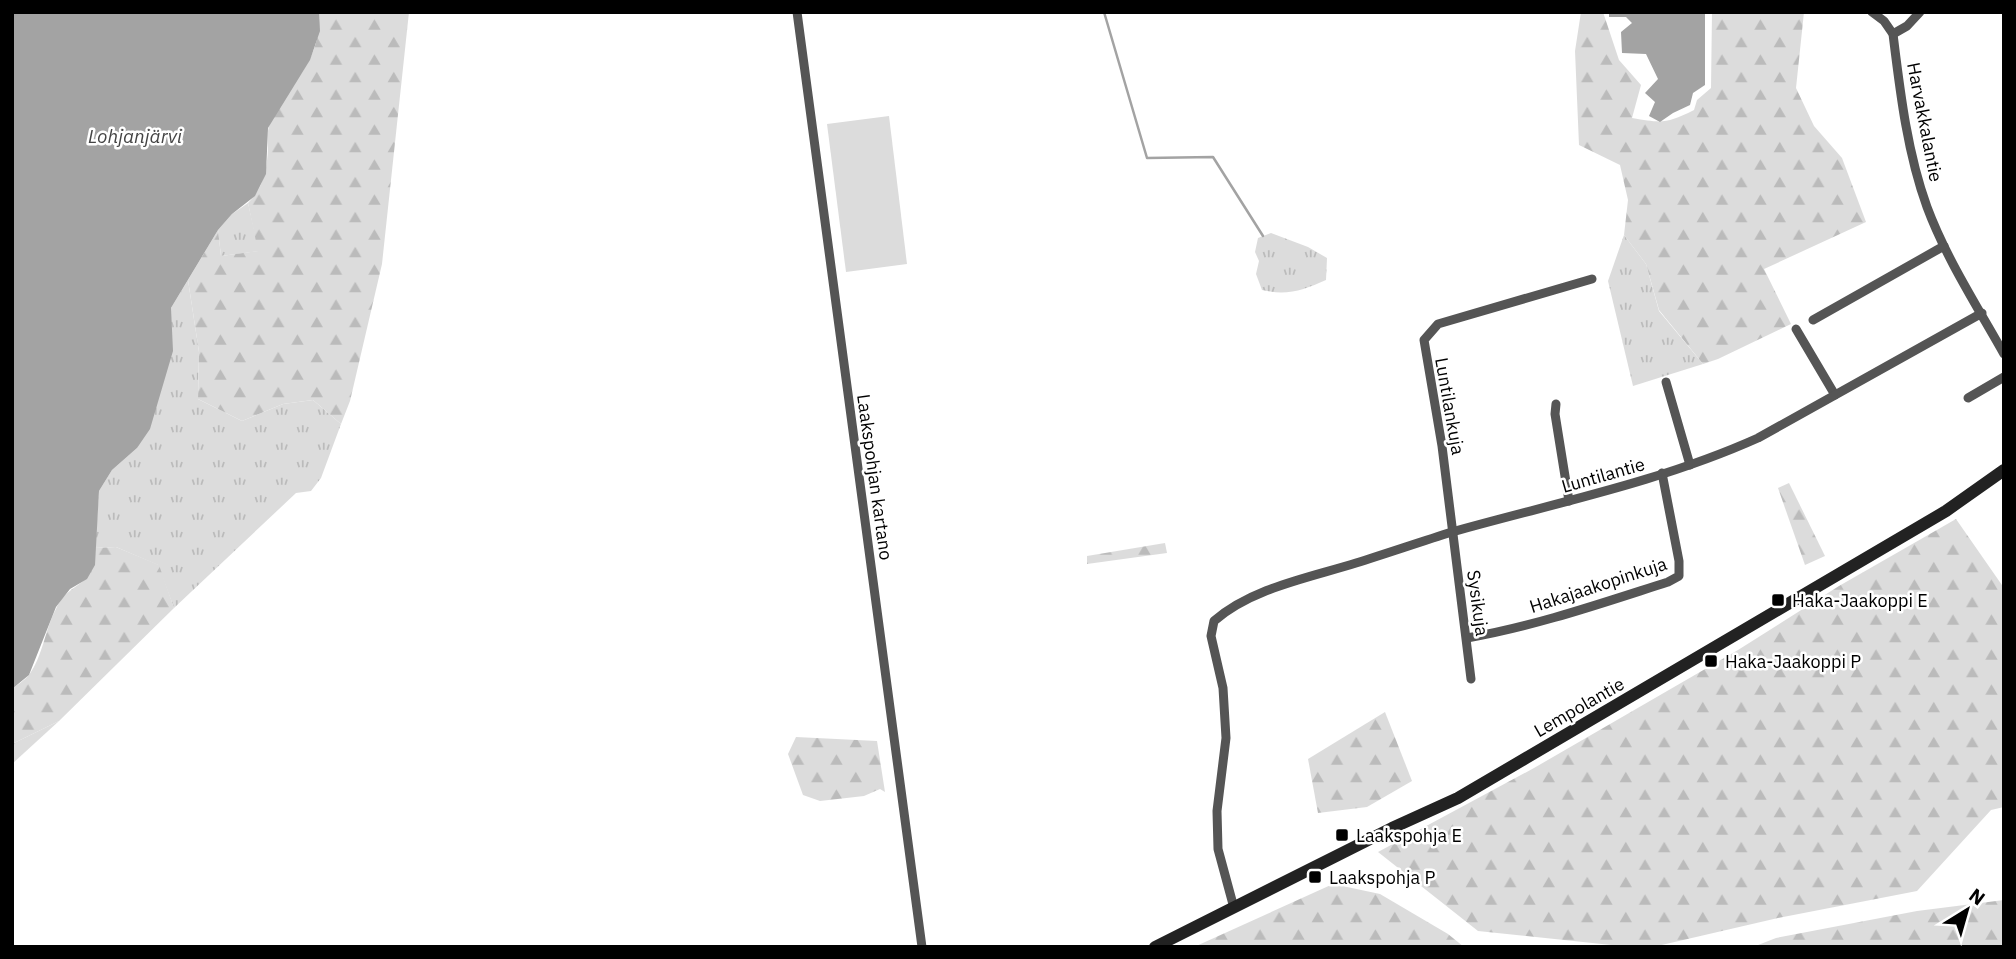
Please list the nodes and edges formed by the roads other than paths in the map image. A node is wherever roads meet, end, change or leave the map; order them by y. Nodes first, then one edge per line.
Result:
1 (797, 12) edge
2 (1872, 12) edge
3 (1920, 12) edge
4 (1893, 34) junction
5 (1944, 246) junction
6 (1592, 279) dead end
7 (1982, 313) junction
8 (1813, 320) dead end
9 (1796, 329) dead end
10 (2003, 351) edge
11 (2004, 377) edge
12 (1666, 382) dead end
13 (1835, 395) junction
14 (1968, 398) dead end
15 (1556, 404) dead end
16 (1690, 465) junction
17 (2004, 470) edge
18 (1662, 474) junction
19 (1569, 501) junction
20 (1452, 533) junction
21 (1467, 638) junction
22 (1471, 679) dead end
23 (1234, 908) junction
24 (922, 947) edge
25 (1155, 947) edge

1 - 24 street, Laakspohjan kartano
2 - 4 street
3 - 4 street
4 - 5 street, Harvakkalantie
5 - 7 street, Harvakkalantie
5 - 8 street
6 - 20 street, Luntilankuja
7 - 10 street, Harvakkalantie
7 - 13 street, Luntilantie
9 - 13 street
11 - 14 street
12 - 16 street
13 - 16 street, Luntilantie
15 - 19 street
16 - 18 street, Luntilantie
17 - 23 street, Lempolantie
18 - 19 street, Luntilantie
18 - 21 street, Hakajaakopinkuja
19 - 20 street, Luntilantie
20 - 21 street, Sysikuja
20 - 23 street, Luntilantie
21 - 22 street, Sysikuja
23 - 25 street, Lempolantie

